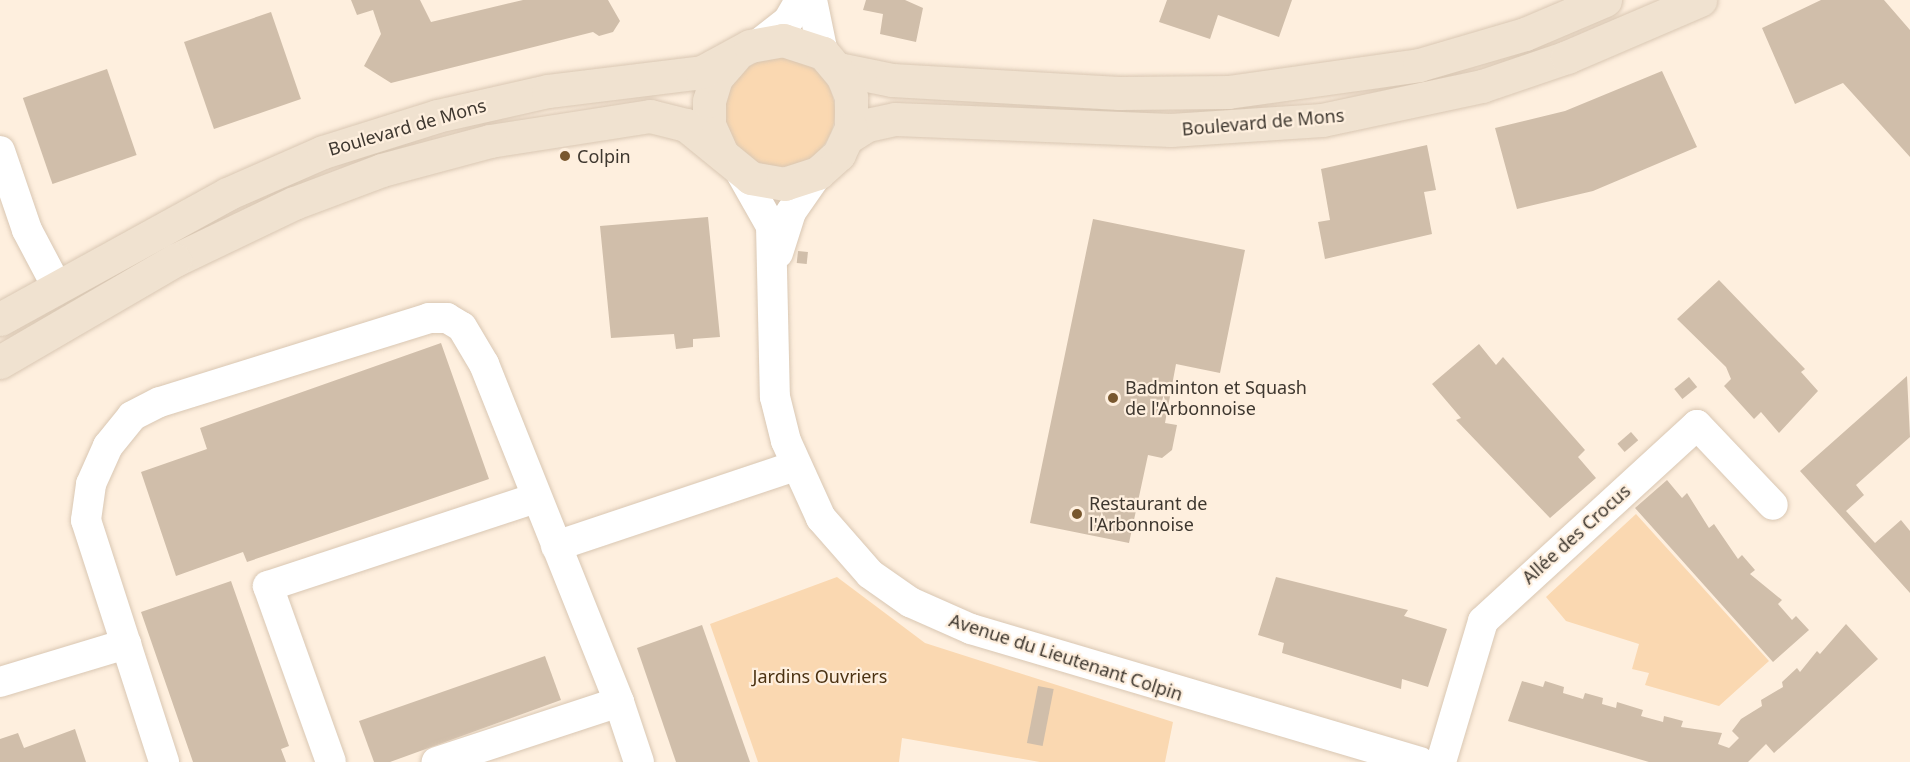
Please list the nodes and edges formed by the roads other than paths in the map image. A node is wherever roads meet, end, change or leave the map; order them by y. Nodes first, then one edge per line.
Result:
1 (801, 0) edge
2 (812, 0) edge
3 (1605, 0) edge
4 (1700, 0) edge
5 (751, 47) junction
6 (830, 61) junction
7 (848, 137) junction
8 (0, 151) edge
9 (732, 164) junction
10 (818, 173) junction
11 (776, 267) junction
12 (56, 285) junction
13 (0, 319) edge
14 (0, 362) edge
15 (795, 466) junction
16 (536, 498) junction
17 (1773, 505) dead end
18 (556, 546) junction
19 (126, 644) junction
20 (0, 682) edge
21 (619, 702) junction
22 (443, 761) edge
23 (164, 762) edge
24 (331, 762) edge
25 (639, 762) edge
26 (1420, 762) edge
27 (1441, 762) edge

1 - 5 street
2 - 6 street
3 - 6 main road, Boulevard de Mons
4 - 7 main road, Boulevard de Mons
5 - 6 main road, Boulevard de Mons
5 - 9 main road
5 - 12 main road, Boulevard de Mons
6 - 7 main road
7 - 10 main road, Boulevard de Mons
8 - 12 street
9 - 10 main road, Boulevard de Mons
9 - 11 street, Avenue du Lieutenant Colpin
9 - 14 main road, Boulevard de Mons
10 - 11 street, Avenue du Lieutenant Colpin
11 - 15 street, Avenue du Lieutenant Colpin
12 - 13 main road, Boulevard de Mons
15 - 18 street
15 - 26 street, Avenue du Lieutenant Colpin
16 - 18 street
16 - 19 street
16 - 24 street
17 - 27 street, Allée des Crocus
18 - 21 street
19 - 20 street
19 - 23 street
21 - 22 street
21 - 25 street

